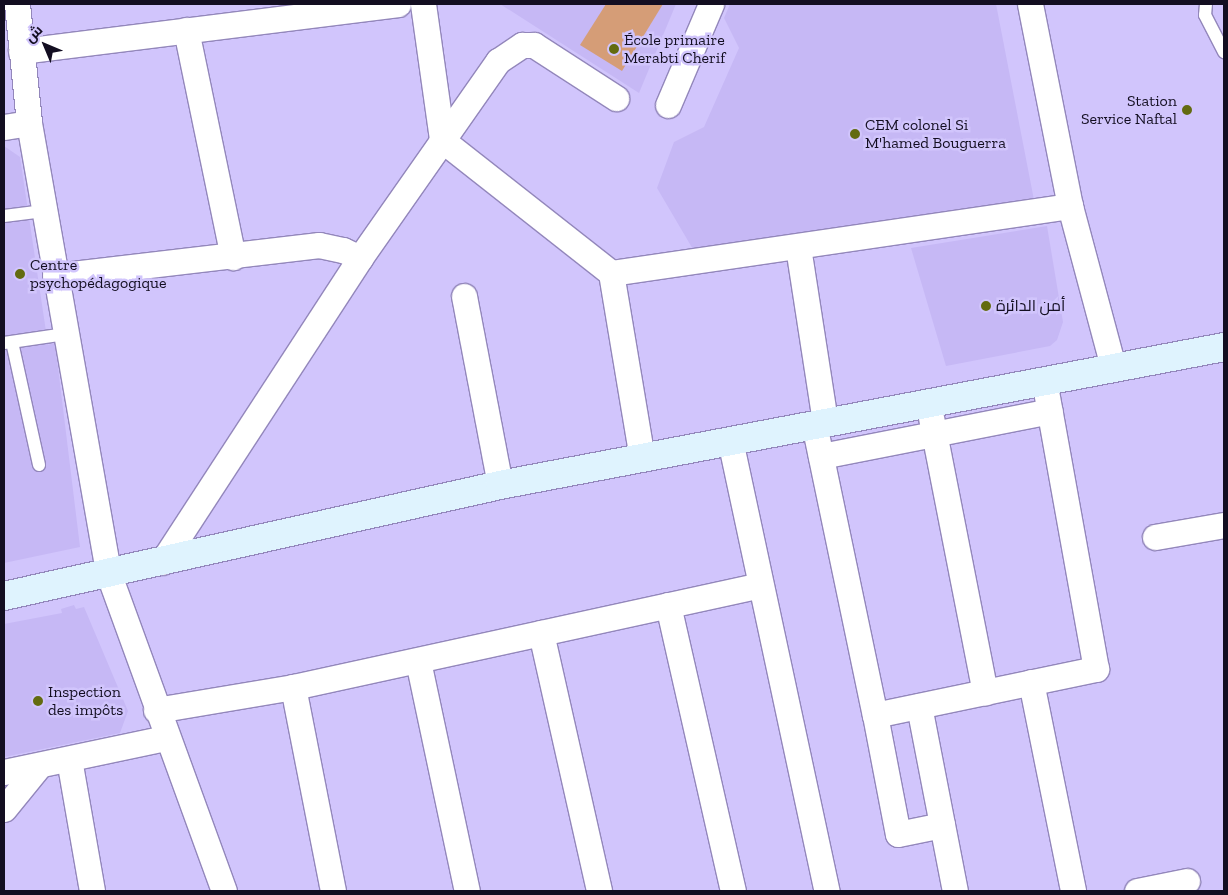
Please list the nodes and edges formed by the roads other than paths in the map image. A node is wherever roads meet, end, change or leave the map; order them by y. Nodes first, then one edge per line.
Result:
1 (17, 4) edge
2 (398, 4) edge
3 (423, 4) edge
4 (711, 4) edge
5 (1030, 4) edge
6 (1206, 4) edge
7 (186, 30) junction
8 (21, 51) junction
9 (1224, 52) edge
10 (616, 98) dead end
11 (668, 105) dead end
12 (29, 123) junction
13 (4, 127) edge
14 (442, 140) junction
15 (1070, 206) junction
16 (44, 210) junction
17 (4, 216) edge
18 (798, 247) junction
19 (232, 257) junction
20 (360, 258) junction
21 (611, 273) junction
22 (55, 276) junction
23 (464, 296) dead end
24 (64, 334) junction
25 (8, 342) edge
26 (1224, 347) edge
27 (1113, 366) junction
28 (1044, 380) junction
29 (928, 402) junction
30 (1050, 411) junction
31 (820, 423) junction
32 (934, 434) junction
33 (730, 440) junction
34 (821, 456) junction
35 (642, 458) junction
36 (39, 465) dead end
37 (500, 485) junction
38 (1224, 525) edge
39 (1155, 537) dead end
40 (162, 562) junction
41 (108, 575) junction
42 (760, 585) junction
43 (4, 596) edge
44 (668, 605) junction
45 (541, 633) junction
46 (418, 661) junction
47 (1031, 682) junction
48 (293, 687) junction
49 (985, 692) junction
50 (918, 706) junction
51 (156, 710) junction
52 (875, 715) junction
53 (166, 738) junction
54 (69, 759) junction
55 (38, 767) junction
56 (4, 772) edge
57 (4, 809) edge
58 (942, 825) junction
59 (1187, 880) dead end
60 (92, 891) edge
61 (224, 891) edge
62 (332, 891) edge
63 (467, 891) edge
64 (599, 891) edge
65 (732, 891) edge
66 (827, 891) edge
67 (955, 891) edge
68 (1073, 891) edge
69 (1137, 891) edge

1 - 8 street
2 - 7 street
3 - 14 street
4 - 11 street
5 - 15 street
6 - 9 lane
7 - 8 street
7 - 19 street
8 - 12 street
10 - 14 street
12 - 13 street
12 - 16 street
14 - 20 street
14 - 21 street
15 - 18 street
15 - 27 street
16 - 17 lane
16 - 22 street
18 - 21 street
18 - 31 street
19 - 20 street
19 - 22 street
20 - 40 street
21 - 35 street
22 - 24 street
23 - 37 street
24 - 25 lane
24 - 41 street
25 - 36 lane
26 - 27 main road
27 - 28 main road
28 - 29 main road
28 - 30 street
29 - 31 main road
29 - 32 street
30 - 32 street
30 - 47 street
31 - 33 main road
31 - 34 street
32 - 34 street
32 - 49 street
33 - 35 main road
33 - 42 street
34 - 52 street
35 - 37 main road
37 - 40 main road
38 - 39 street
40 - 41 main road
41 - 43 main road
41 - 51 street
42 - 44 street
42 - 66 street
44 - 45 street
44 - 65 street
45 - 46 street
45 - 64 street
46 - 48 street
46 - 63 street
47 - 49 street
47 - 68 street
48 - 51 street
48 - 62 street
49 - 50 street
50 - 52 street
50 - 58 street
51 - 53 street
52 - 58 street
53 - 54 street
53 - 61 street
54 - 55 street
54 - 60 street
55 - 56 street
55 - 57 street
58 - 67 street
59 - 69 street

